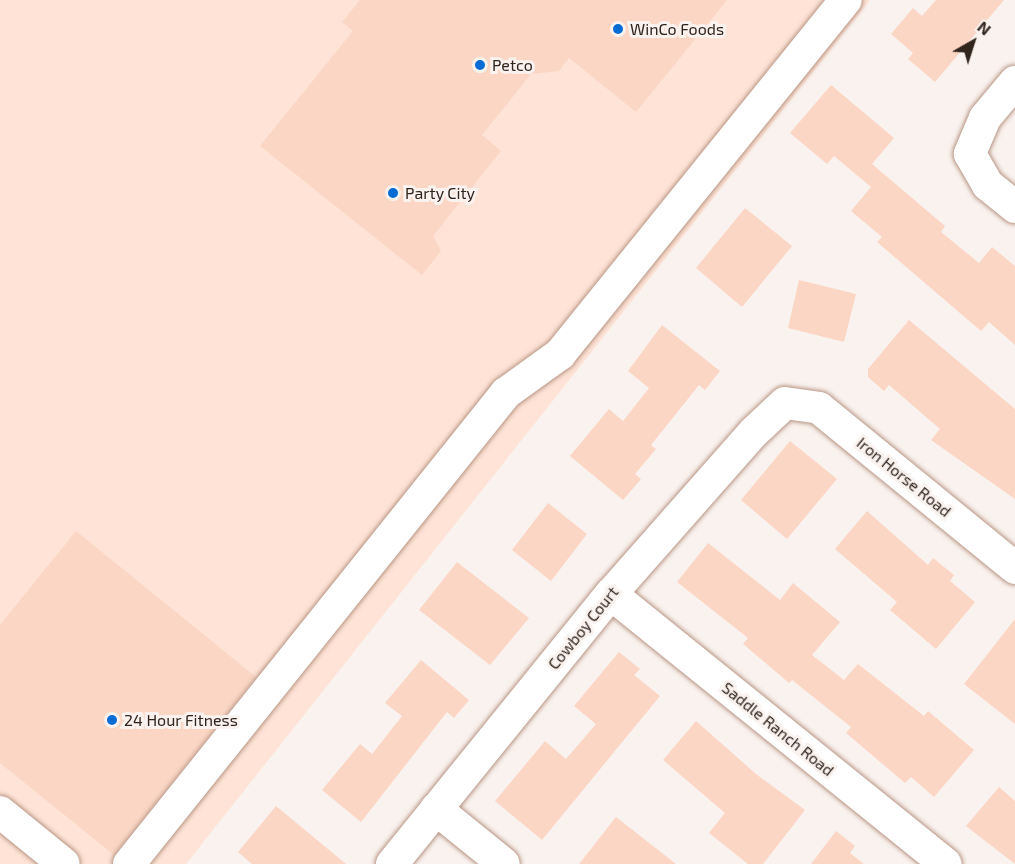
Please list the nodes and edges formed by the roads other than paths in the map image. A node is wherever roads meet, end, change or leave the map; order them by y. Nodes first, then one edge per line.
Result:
1 (846, 0) edge
2 (1015, 82) edge
3 (1015, 207) edge
4 (785, 403) joint
5 (1015, 568) edge
6 (611, 594) junction
7 (436, 809) junction
8 (0, 812) edge
9 (64, 864) edge
10 (129, 864) edge
11 (392, 864) edge
12 (504, 864) edge
13 (946, 864) edge

1 - 10 street
2 - 3 street
4 - 5 street, Iron Horse Road
4 - 6 street, Cowboy Court
6 - 7 street, Cowboy Court
6 - 13 street, Saddle Ranch Road
7 - 11 street, Cowboy Court
7 - 12 street
8 - 9 street

